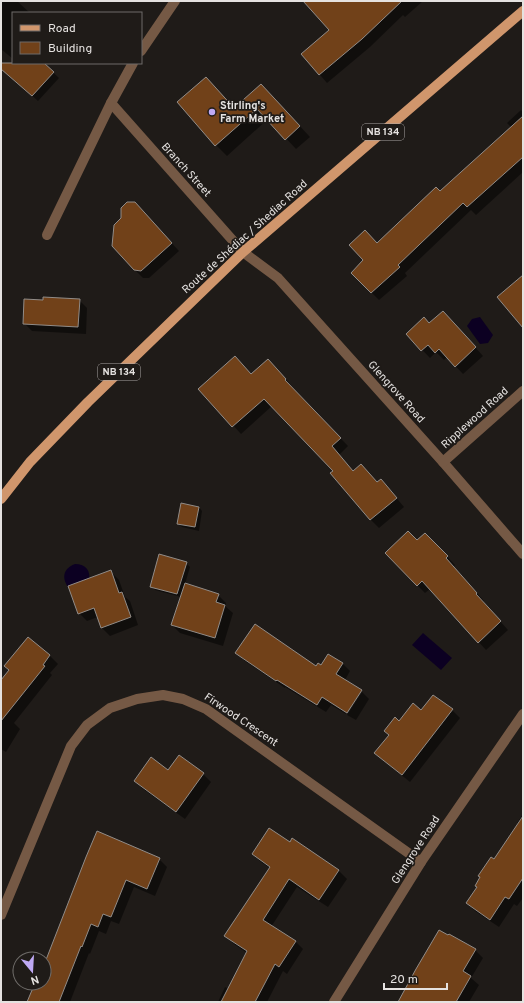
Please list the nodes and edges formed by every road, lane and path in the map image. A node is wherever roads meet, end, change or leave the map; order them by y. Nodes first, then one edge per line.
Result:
1 (175, 1) edge
2 (523, 11) edge
3 (142, 49) edge
4 (132, 64) edge
5 (111, 103) junction
6 (47, 235) dead end
7 (243, 252) junction
8 (523, 391) edge
9 (443, 462) junction
10 (1, 499) edge
11 (523, 554) edge
12 (523, 714) edge
13 (422, 862) junction
14 (1, 915) edge
15 (334, 1002) edge

1 - 3 street
2 - 7 main road, Route de Shédiac / Shediac Road / NB 134
4 - 5 street
5 - 6 street
5 - 7 street, Branch Street
7 - 9 street, Glengrove Road
7 - 10 main road, Route de Shédiac / Shediac Road / NB 134
8 - 9 street, Ripplewood Road
9 - 11 street, Glengrove Road
12 - 13 street, Glengrove Road
13 - 14 street, Firwood Crescent
13 - 15 street, Glengrove Road

